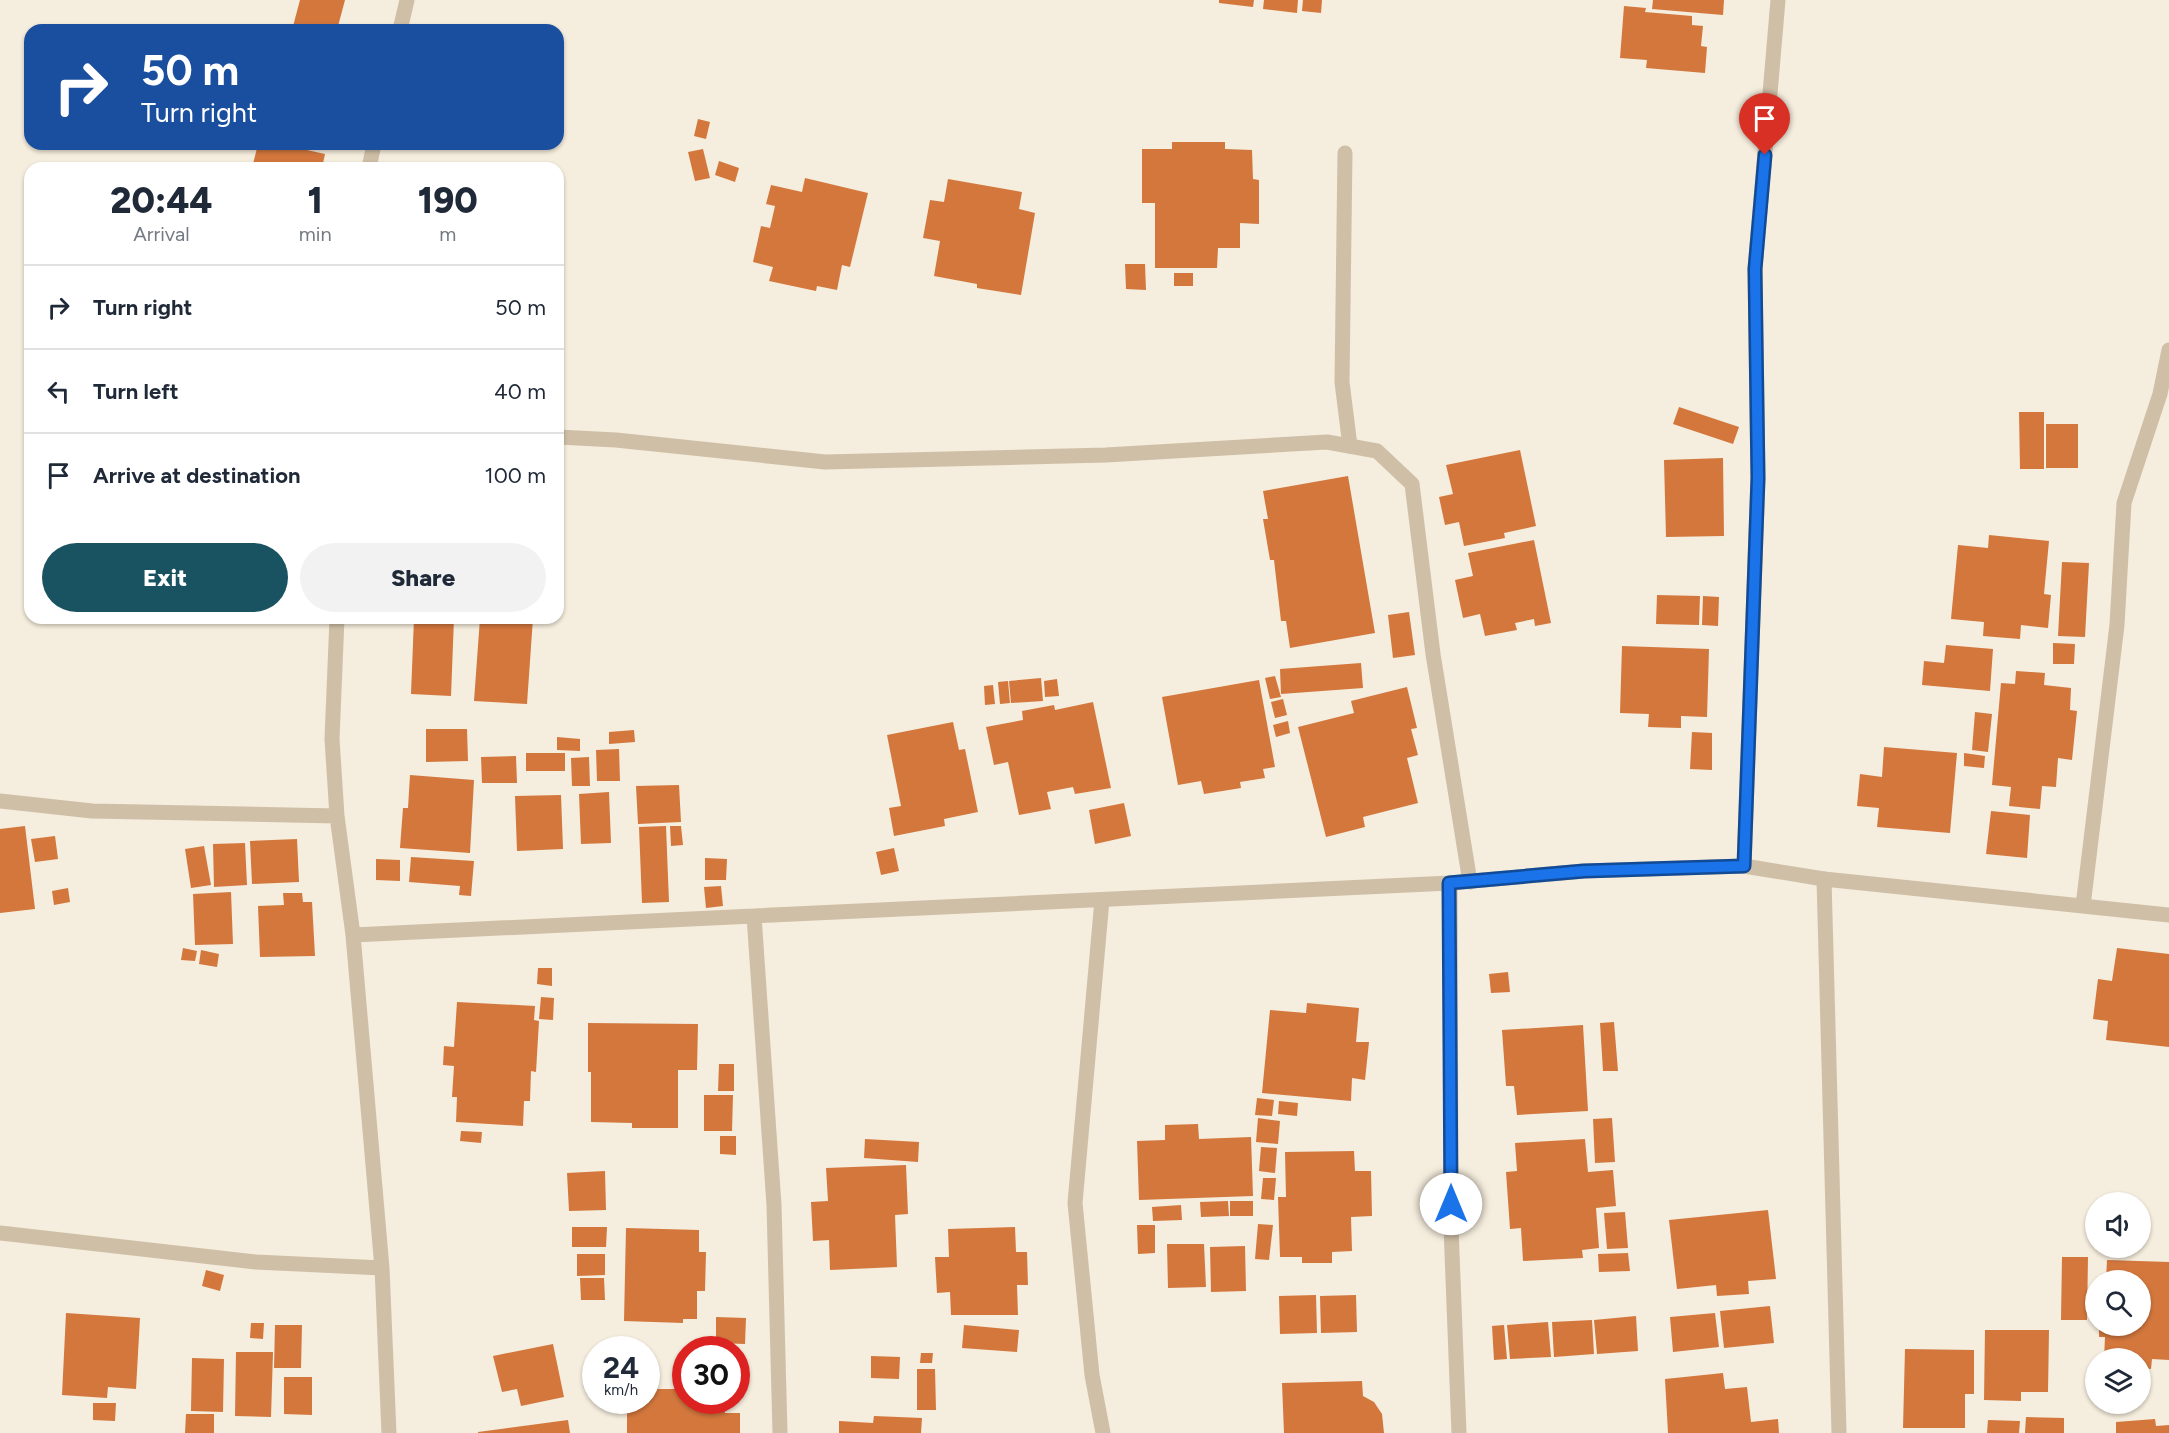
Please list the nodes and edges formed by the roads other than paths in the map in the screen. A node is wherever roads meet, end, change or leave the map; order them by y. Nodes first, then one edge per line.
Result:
1 (407, 0) edge
2 (1778, 0) edge
3 (401, 24) edge
4 (1345, 153) dead end
5 (2169, 350) edge
6 (564, 437) edge
7 (1350, 446) junction
8 (337, 624) edge
9 (0, 801) edge
10 (337, 816) junction
11 (1744, 866) junction
12 (1824, 879) junction
13 (1470, 882) junction
14 (1449, 883) junction
15 (1102, 900) junction
16 (2083, 906) junction
17 (2169, 915) edge
18 (754, 916) junction
19 (353, 934) junction
20 (0, 1233) edge
21 (382, 1268) junction
22 (389, 1433) edge
23 (780, 1433) edge
24 (1103, 1433) edge
25 (1459, 1433) edge
26 (1839, 1433) edge

1 - 3 street
2 - 11 street
4 - 7 street
5 - 16 street
6 - 7 street
7 - 13 street
8 - 10 street
9 - 10 street
10 - 19 street
11 - 12 street
11 - 13 street
12 - 16 street
12 - 26 street
13 - 14 street
14 - 15 street
14 - 25 street
15 - 18 street
15 - 24 street
16 - 17 street
18 - 19 street
18 - 23 street
19 - 21 street
20 - 21 street
21 - 22 street

